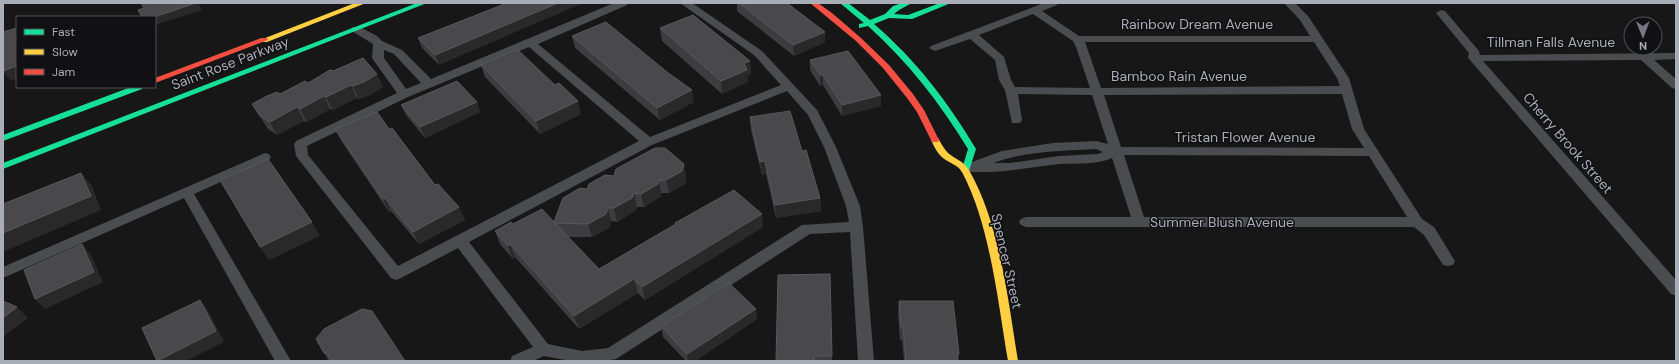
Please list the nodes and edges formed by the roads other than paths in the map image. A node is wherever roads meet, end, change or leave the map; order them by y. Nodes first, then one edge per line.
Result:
1 (362, 3) edge
2 (423, 3) edge
3 (623, 3) edge
4 (685, 3) edge
5 (814, 3) edge
6 (844, 3) edge
7 (908, 3) edge
8 (947, 3) edge
9 (1053, 3) edge
10 (1289, 3) edge
11 (1035, 11) junction
12 (1441, 13) dead end
13 (888, 16) junction
14 (871, 23) junction
15 (356, 29) junction
16 (850, 31) junction
17 (972, 35) junction
18 (1077, 39) junction
19 (1318, 39) junction
20 (378, 43) junction
21 (530, 43) junction
22 (935, 48) dead end
23 (1676, 56) edge
24 (1645, 57) junction
25 (1474, 58) junction
26 (156, 81) edge
27 (429, 84) junction
28 (1676, 85) edge
29 (790, 86) junction
30 (135, 88) edge
31 (1011, 90) junction
32 (1347, 90) junction
33 (1096, 92) junction
34 (404, 94) junction
35 (1016, 120) dead end
36 (3, 138) edge
37 (648, 142) junction
38 (1116, 151) junction
39 (1373, 152) junction
40 (265, 157) dead end
41 (3, 166) edge
42 (966, 168) junction
43 (187, 192) junction
44 (1140, 221) junction
45 (1026, 222) dead end
46 (1417, 222) junction
47 (856, 227) junction
48 (461, 241) junction
49 (1448, 261) dead end
50 (3, 273) edge
51 (1676, 290) edge
52 (543, 349) junction
53 (283, 361) edge
54 (518, 361) edge
55 (866, 361) edge
56 (1013, 361) edge

1 - 26 main road, Saint Rose Parkway
2 - 15 main road, Saint Rose Parkway
3 - 21 street
4 - 29 street
5 - 16 main road
6 - 14 main road
7 - 13 main road
8 - 13 main road
9 - 11 street
10 - 19 street
11 - 17 street
11 - 18 street
12 - 25 street, Cherry Brook Street
13 - 14 main road
14 - 16 main road
14 - 42 main road
15 - 20 street
15 - 41 main road, Saint Rose Parkway
16 - 42 main road
17 - 22 street
17 - 31 street
18 - 19 street, Rainbow Dream Avenue
18 - 33 street
19 - 32 street
20 - 27 street
20 - 34 street
21 - 27 street
21 - 37 street
23 - 24 street, Tillman Falls Avenue
24 - 25 street, Tillman Falls Avenue
24 - 28 street
25 - 51 street, Cherry Brook Street
27 - 34 street
29 - 37 street
29 - 47 street
30 - 36 main road
31 - 33 street, Bamboo Rain Avenue
31 - 35 street
32 - 33 street, Bamboo Rain Avenue
32 - 39 street
33 - 38 street
34 - 48 street
37 - 48 street
38 - 39 street, Tristan Flower Avenue
38 - 42 street, Tristan Flower Avenue
38 - 44 street
39 - 46 street
40 - 43 street
42 - 56 main road, Spencer Street
43 - 50 street
43 - 53 street
44 - 45 street, Summer Blush Avenue
44 - 46 street, Summer Blush Avenue
46 - 49 street
47 - 52 street
47 - 55 street
48 - 52 street
52 - 54 street

